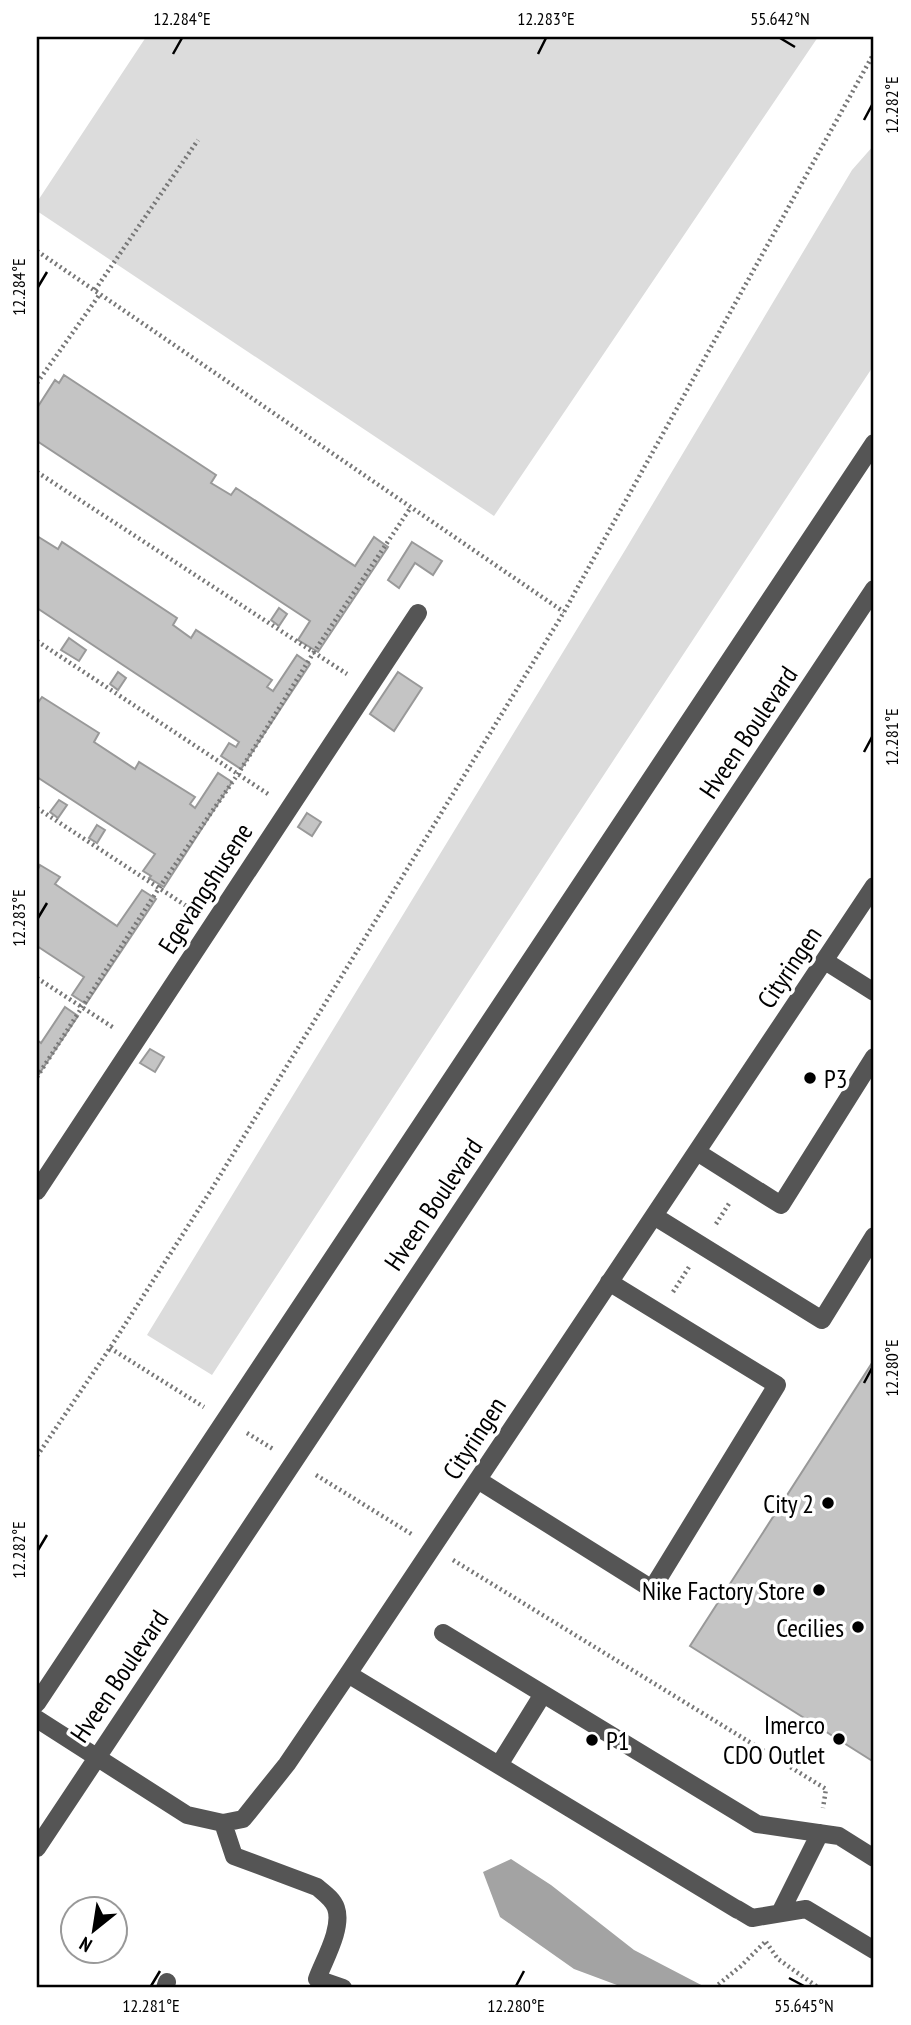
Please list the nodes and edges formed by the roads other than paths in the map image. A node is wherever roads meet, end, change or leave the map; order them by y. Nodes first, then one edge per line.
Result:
1 (874, 443) edge
2 (874, 589) edge
3 (418, 613) dead end
4 (873, 892) edge
5 (825, 961) junction
6 (874, 992) edge
7 (874, 1057) edge
8 (697, 1152) junction
9 (37, 1191) edge
10 (654, 1216) junction
11 (874, 1236) edge
12 (609, 1282) junction
13 (478, 1480) junction
14 (443, 1633) dead end
15 (348, 1674) junction
16 (543, 1694) junction
17 (37, 1703) edge
18 (37, 1719) edge
19 (96, 1758) junction
20 (499, 1765) junction
21 (223, 1823) junction
22 (820, 1833) junction
23 (37, 1848) edge
24 (874, 1858) edge
25 (780, 1913) junction
26 (874, 1950) edge
27 (315, 1984) edge
28 (343, 1988) edge

1 - 17 street, Hveen Boulevard
2 - 19 street, Hveen Boulevard
3 - 9 street, Egevangshusene
4 - 5 street, Cityringen
5 - 6 street
5 - 8 street, Cityringen
7 - 8 street
8 - 10 street, Cityringen
10 - 11 street
10 - 12 street, Cityringen
12 - 13 street, Cityringen
12 - 13 street
13 - 15 street, Cityringen
14 - 16 street
15 - 20 street
15 - 21 street, Cityringen
16 - 20 street
16 - 22 street
18 - 19 street
19 - 21 street
19 - 23 street, Hveen Boulevard
20 - 25 street
21 - 27 street
22 - 24 street
22 - 25 street
25 - 26 street
27 - 28 street

